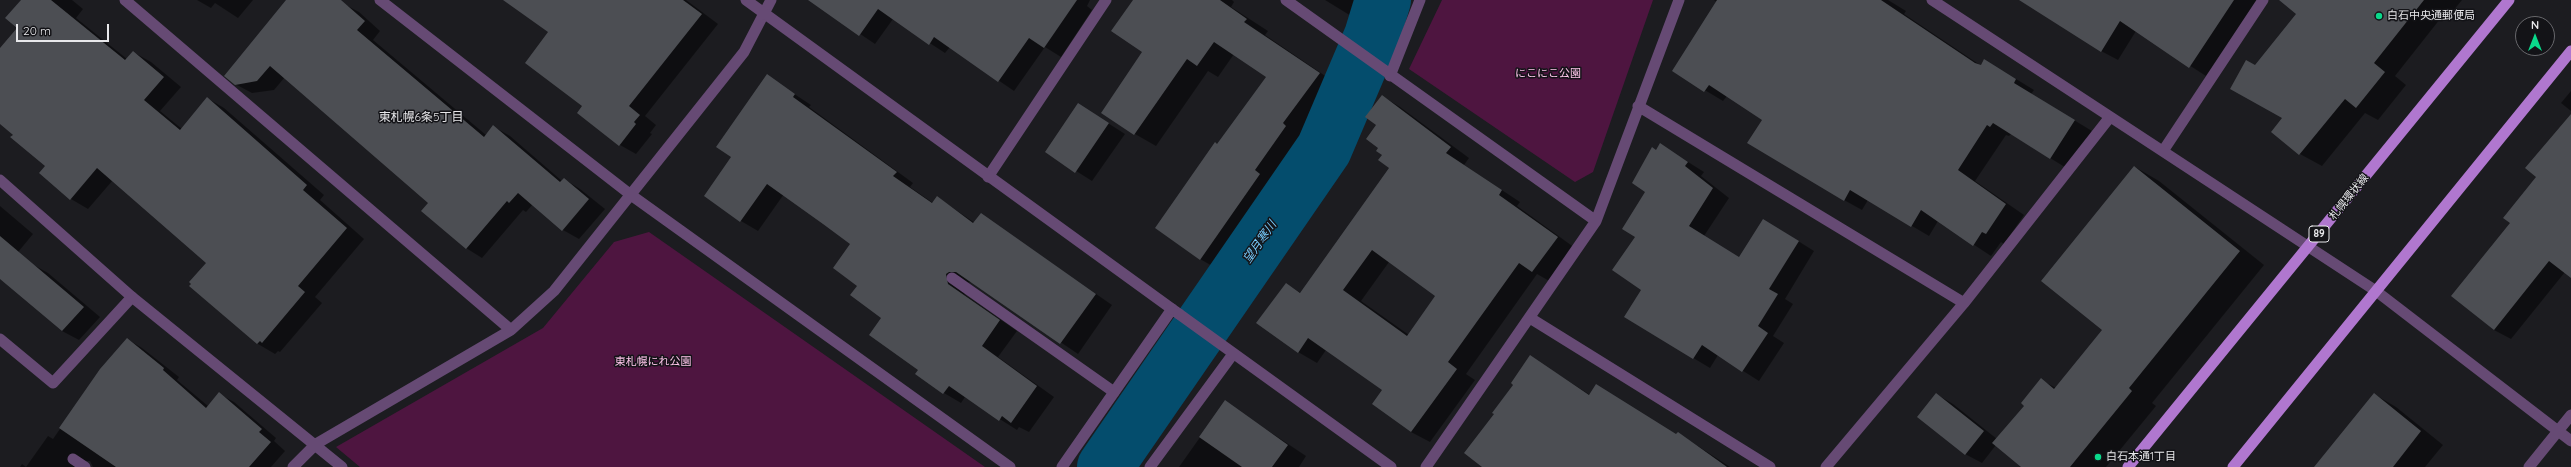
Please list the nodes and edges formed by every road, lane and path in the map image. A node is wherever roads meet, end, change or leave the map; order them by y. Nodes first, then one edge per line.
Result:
1 (125, 0) edge
2 (380, 0) edge
3 (746, 0) edge
4 (772, 0) edge
5 (1106, 0) edge
6 (1286, 0) edge
7 (1420, 0) edge
8 (1679, 0) edge
9 (1932, 0) edge
10 (2263, 0) edge
11 (2509, 0) edge
12 (763, 14) junction
13 (2571, 51) edge
14 (1390, 76) junction
15 (1638, 106) junction
16 (2110, 117) junction
17 (2163, 151) junction
18 (988, 177) junction
19 (0, 180) edge
20 (631, 195) junction
21 (1596, 221) junction
22 (2310, 245) junction
23 (952, 278) dead end
24 (2376, 291) junction
25 (132, 297) junction
26 (1964, 303) junction
27 (1175, 311) junction
28 (1530, 318) junction
29 (511, 330) junction
30 (0, 338) edge
31 (1233, 354) junction
32 (1114, 392) junction
33 (2571, 415) edge
34 (2558, 431) junction
35 (2571, 441) edge
36 (316, 444) junction
37 (73, 459) dead end
38 (84, 467) edge
39 (293, 467) edge
40 (342, 467) edge
41 (1010, 467) edge
42 (1062, 467) edge
43 (1150, 467) edge
44 (1391, 467) edge
45 (1426, 467) edge
46 (1770, 467) edge
47 (1826, 467) edge
48 (2128, 467) edge
49 (2233, 467) edge
50 (2529, 467) edge

1 - 29 street
2 - 20 street
3 - 12 street
4 - 12 street
5 - 18 street
6 - 14 street
7 - 14 street
8 - 15 street
9 - 16 street
10 - 17 street
11 - 22 main road, 札幌環状線 / 89
12 - 18 street
12 - 20 street
13 - 24 main road
14 - 21 street
15 - 21 street
15 - 26 street
16 - 17 street
16 - 26 street
17 - 22 street
18 - 27 street
19 - 25 street
20 - 29 street
20 - 41 street
21 - 28 street
22 - 24 street
22 - 48 main road, 札幌環状線 / 89
23 - 32 street
24 - 34 street
24 - 49 main road
25 - 30 street
25 - 36 street
26 - 47 street
27 - 31 street
27 - 32 street
28 - 45 street
28 - 46 street
29 - 36 street
31 - 43 street
31 - 44 street
32 - 42 street
33 - 34 street
34 - 35 street
34 - 50 street
36 - 39 street
36 - 40 street
37 - 38 street

